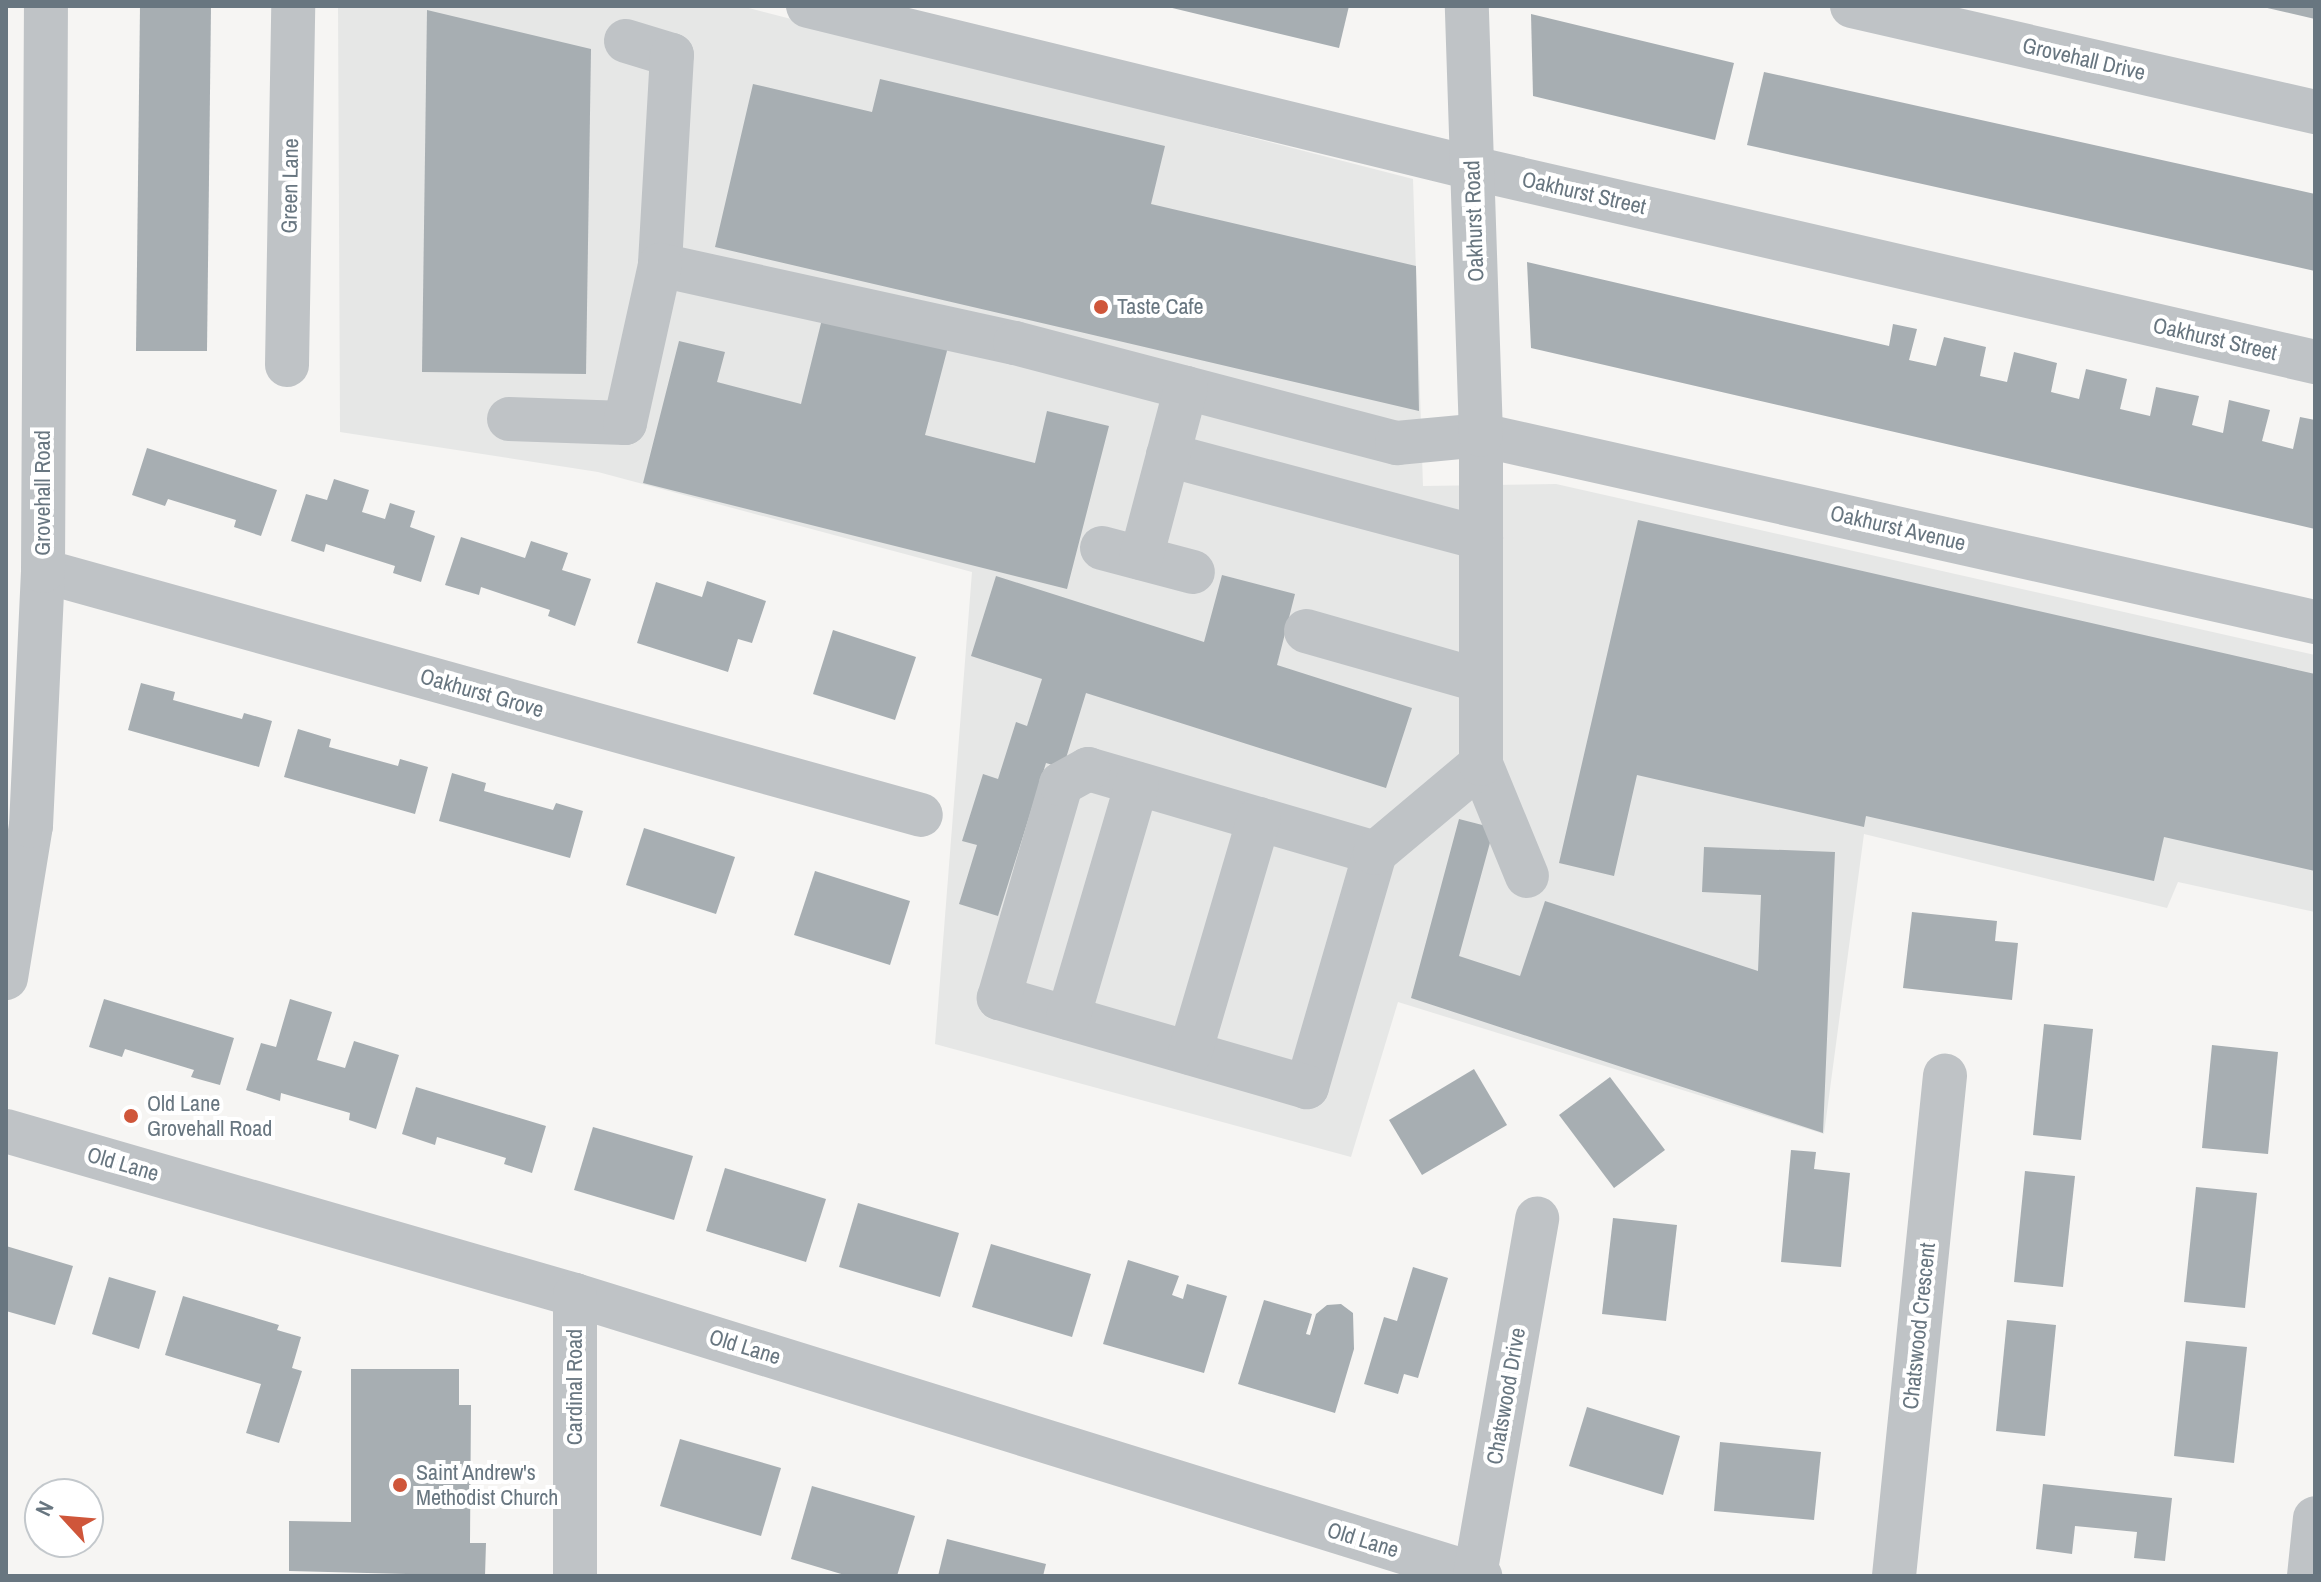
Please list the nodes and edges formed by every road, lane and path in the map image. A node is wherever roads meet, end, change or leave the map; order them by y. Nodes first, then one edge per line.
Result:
1 (46, 6) edge
2 (293, 6) edge
3 (808, 6) edge
4 (1467, 6) edge
5 (1852, 6) edge
6 (626, 41) dead end
7 (2315, 112) edge
8 (1472, 168) junction
9 (25, 259) edge
10 (660, 265) junction
11 (2315, 362) edge
12 (287, 365) dead end
13 (1186, 388) junction
14 (509, 419) dead end
15 (1481, 435) junction
16 (1168, 455) junction
17 (1481, 538) junction
18 (43, 571) junction
19 (1193, 572) dead end
20 (2315, 622) edge
21 (1306, 631) dead end
22 (1481, 681) junction
23 (1481, 764) junction
24 (1137, 784) junction
25 (921, 815) dead end
26 (1259, 819) junction
27 (1375, 853) junction
28 (1527, 876) dead end
29 (6, 978) edge
30 (1068, 1018) junction
31 (1190, 1053) junction
32 (1945, 1076) dead end
33 (6, 1131) edge
34 (1537, 1218) dead end
35 (575, 1295) junction
36 (2315, 1518) edge
37 (575, 1576) edge
38 (1477, 1576) edge
39 (1894, 1576) edge
40 (2309, 1576) edge

1 - 9 street, Grovehall Road
2 - 12 street, Green Lane
3 - 8 street, Oakhurst Street
4 - 8 street, Oakhurst Road
5 - 7 street, Grovehall Drive
6 - 10 street
8 - 11 street, Oakhurst Street
8 - 15 street, Oakhurst Road
9 - 18 street, Grovehall Road
10 - 13 street, Oakhurst Avenue
10 - 14 street
13 - 15 street, Oakhurst Avenue
13 - 16 street
15 - 17 street, Oakhurst Road
15 - 20 street, Oakhurst Avenue
16 - 17 street
16 - 19 street
17 - 22 street, Oakhurst Road
18 - 25 street, Oakhurst Grove
18 - 29 street, Grovehall Road
21 - 22 street
22 - 23 street, Oakhurst Road
23 - 27 street
23 - 28 street
24 - 26 street
24 - 30 street
24 - 30 street
26 - 27 street
26 - 31 street
27 - 31 street
30 - 31 street
32 - 39 street, Chatswood Crescent
33 - 35 street, Old Lane
34 - 38 street, Chatswood Drive
35 - 37 street, Cardinal Road
35 - 38 street, Old Lane
36 - 40 street

